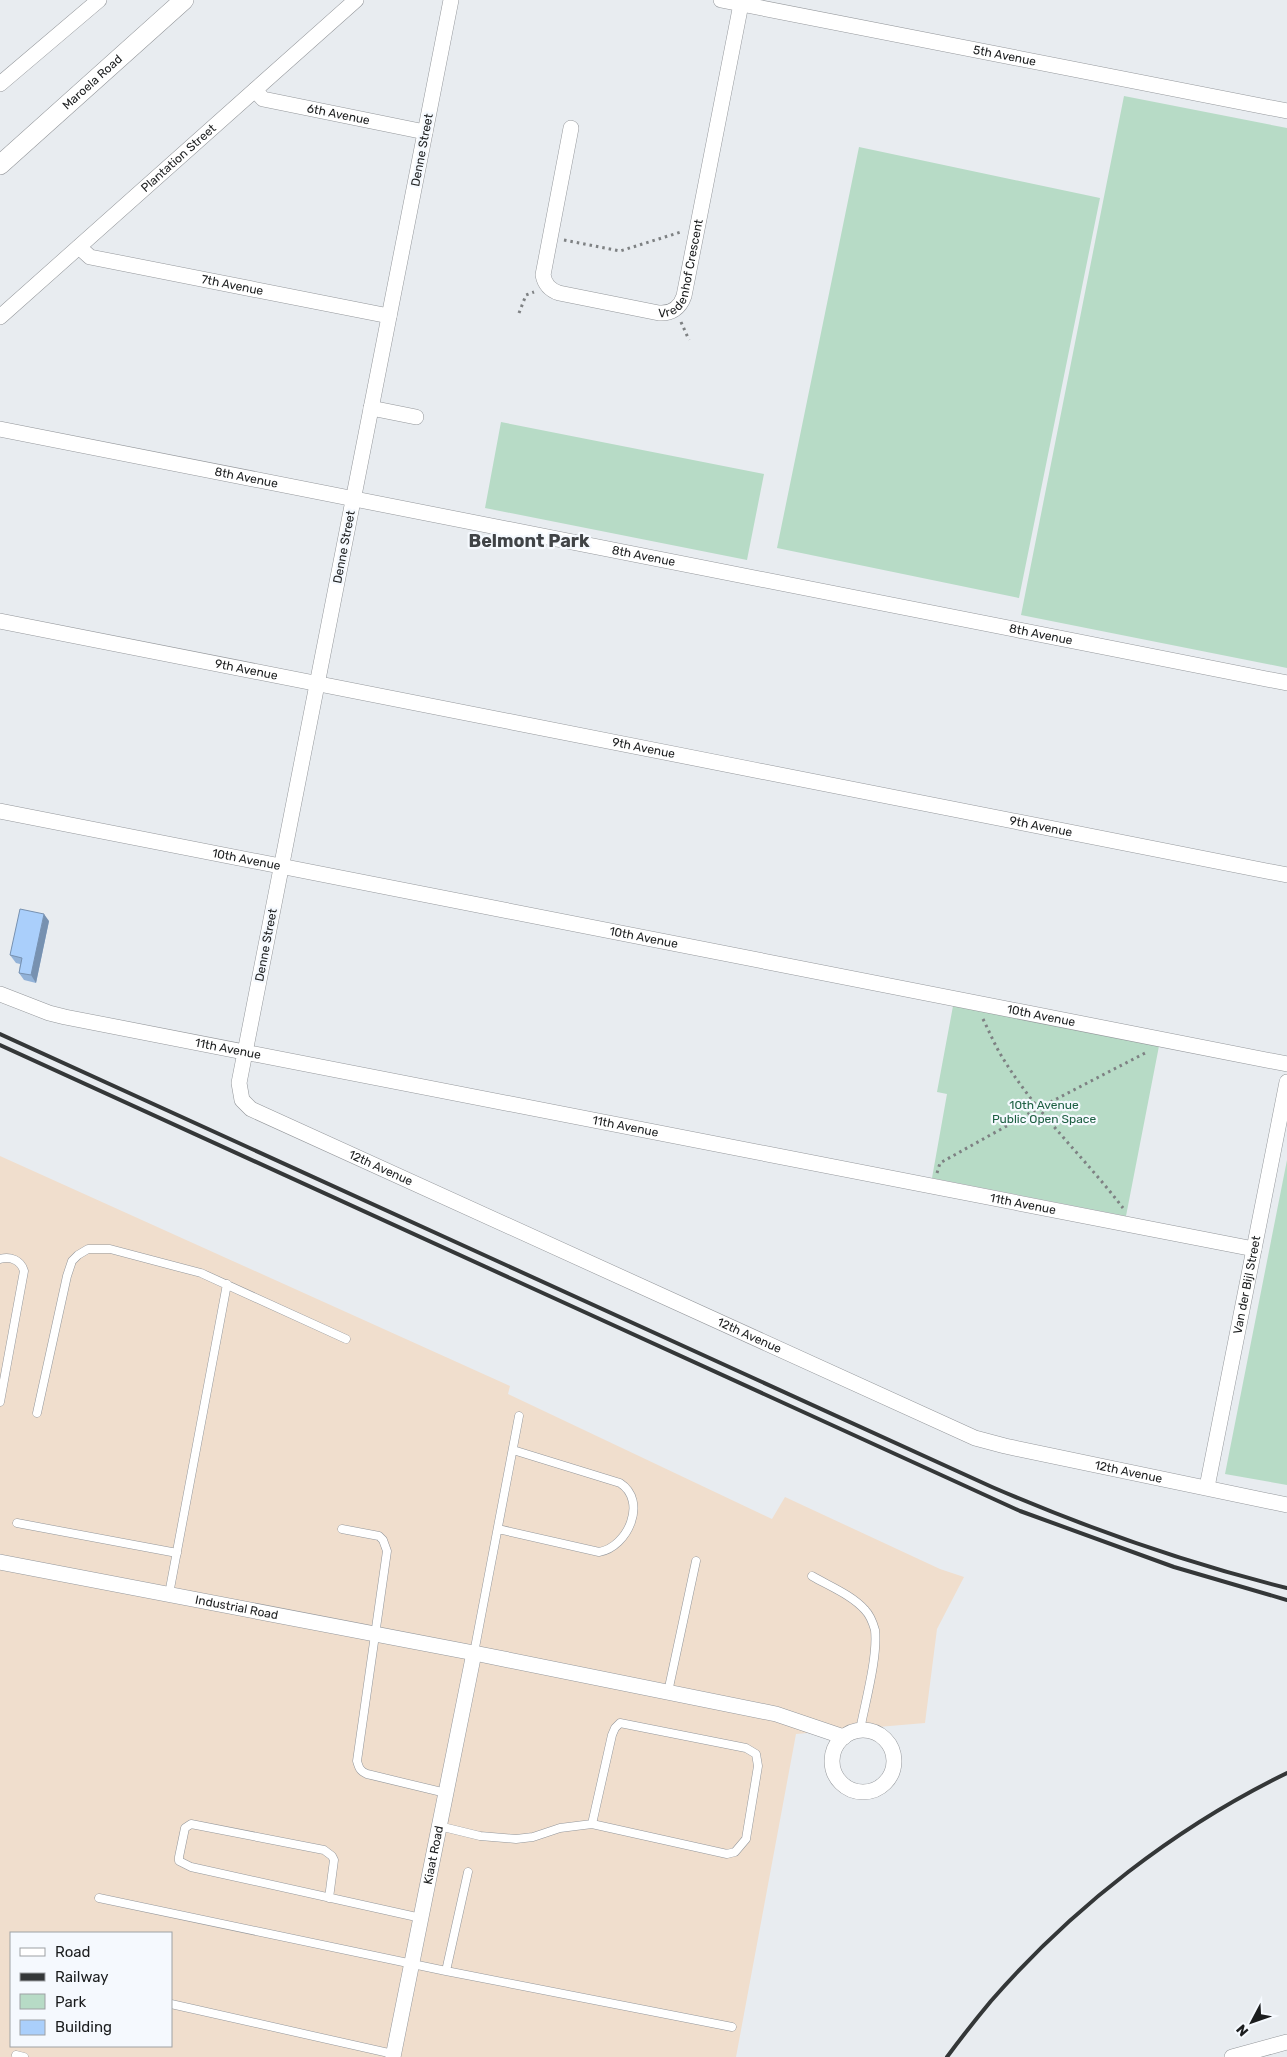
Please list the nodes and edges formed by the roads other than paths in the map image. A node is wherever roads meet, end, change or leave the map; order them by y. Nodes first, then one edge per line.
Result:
1 (99, 0) edge
2 (184, 0) edge
3 (356, 0) edge
4 (451, 0) edge
5 (721, 0) edge
6 (741, 4) junction
7 (0, 84) edge
8 (255, 90) junction
9 (1287, 111) edge
10 (571, 128) dead end
11 (425, 132) junction
12 (0, 165) edge
13 (79, 247) junction
14 (389, 316) junction
15 (0, 317) edge
16 (371, 408) junction
17 (416, 417) dead end
18 (0, 429) edge
19 (353, 499) junction
20 (0, 621) edge
21 (1287, 683) edge
22 (317, 684) junction
23 (0, 811) edge
24 (281, 866) junction
25 (1287, 875) edge
26 (0, 994) edge
27 (245, 1052) junction
28 (1287, 1064) edge
29 (1287, 1082) edge
30 (239, 1095) joint
31 (1254, 1249) junction
32 (0, 1259) edge
33 (226, 1284) junction
34 (346, 1339) dead end
35 (0, 1402) edge
36 (37, 1413) dead end
37 (519, 1416) dead end
38 (513, 1450) junction
39 (1207, 1488) junction
40 (1287, 1505) edge
41 (17, 1523) dead end
42 (342, 1529) dead end
43 (498, 1529) junction
44 (177, 1553) junction
45 (696, 1561) dead end
46 (0, 1562) edge
47 (812, 1576) dead end
48 (169, 1594) junction
49 (374, 1634) junction
50 (474, 1654) junction
51 (668, 1692) junction
52 (860, 1730) junction
53 (844, 1737) junction
54 (446, 1792) junction
55 (592, 1824) junction
56 (439, 1826) junction
57 (468, 1872) dead end
58 (99, 1898) dead end
59 (329, 1898) junction
60 (421, 1918) junction
61 (412, 1963) junction
62 (446, 1971) junction
63 (172, 2004) edge
64 (732, 2027) dead end
65 (1287, 2042) edge
66 (393, 2055) edge
67 (1232, 2057) edge

1 - 7 street
2 - 12 street, Maroela Road
3 - 8 street, Plantation Street
4 - 11 street, Denne Street
5 - 6 street, 5th Avenue
6 - 9 street, 5th Avenue
6 - 10 street, Vredenhof Crescent
8 - 11 street, 6th Avenue
8 - 13 street, Plantation Street
11 - 14 street, Denne Street
13 - 14 street, 7th Avenue
13 - 15 street, Plantation Street
14 - 16 street, Denne Street
16 - 17 street
16 - 19 street, Denne Street
18 - 19 street, 8th Avenue
19 - 21 street, 8th Avenue
19 - 22 street, Denne Street
20 - 22 street, 9th Avenue
22 - 24 street, Denne Street
22 - 25 street, 9th Avenue
23 - 24 street, 10th Avenue
24 - 27 street, Denne Street
24 - 28 street, 10th Avenue
26 - 27 street, 11th Avenue
27 - 30 street, Denne Street
27 - 31 street, 11th Avenue
29 - 31 street, Van der Bijl Street
30 - 39 street, 12th Avenue
31 - 39 street, Van der Bijl Street
32 - 35 lane
33 - 34 lane
33 - 36 lane
33 - 44 lane
37 - 38 lane
38 - 43 lane
38 - 43 lane
39 - 40 street, 12th Avenue
41 - 44 lane
42 - 49 lane
43 - 50 lane
44 - 48 lane
45 - 51 lane
46 - 48 street, Industrial Road
47 - 52 lane
48 - 49 street, Industrial Road
49 - 50 street, Industrial Road
49 - 54 lane
50 - 51 street, Industrial Road
50 - 54 street, Kiaat Road
51 - 53 street, Industrial Road
52 - 53 street
52 - 53 street
54 - 56 street, Kiaat Road
55 - 55 lane
55 - 56 lane
56 - 60 street, Kiaat Road
57 - 62 lane
58 - 61 lane
59 - 59 lane
59 - 60 lane
60 - 61 street, Kiaat Road
61 - 62 lane
61 - 66 street, Kiaat Road
62 - 64 lane
63 - 66 lane
65 - 67 street

